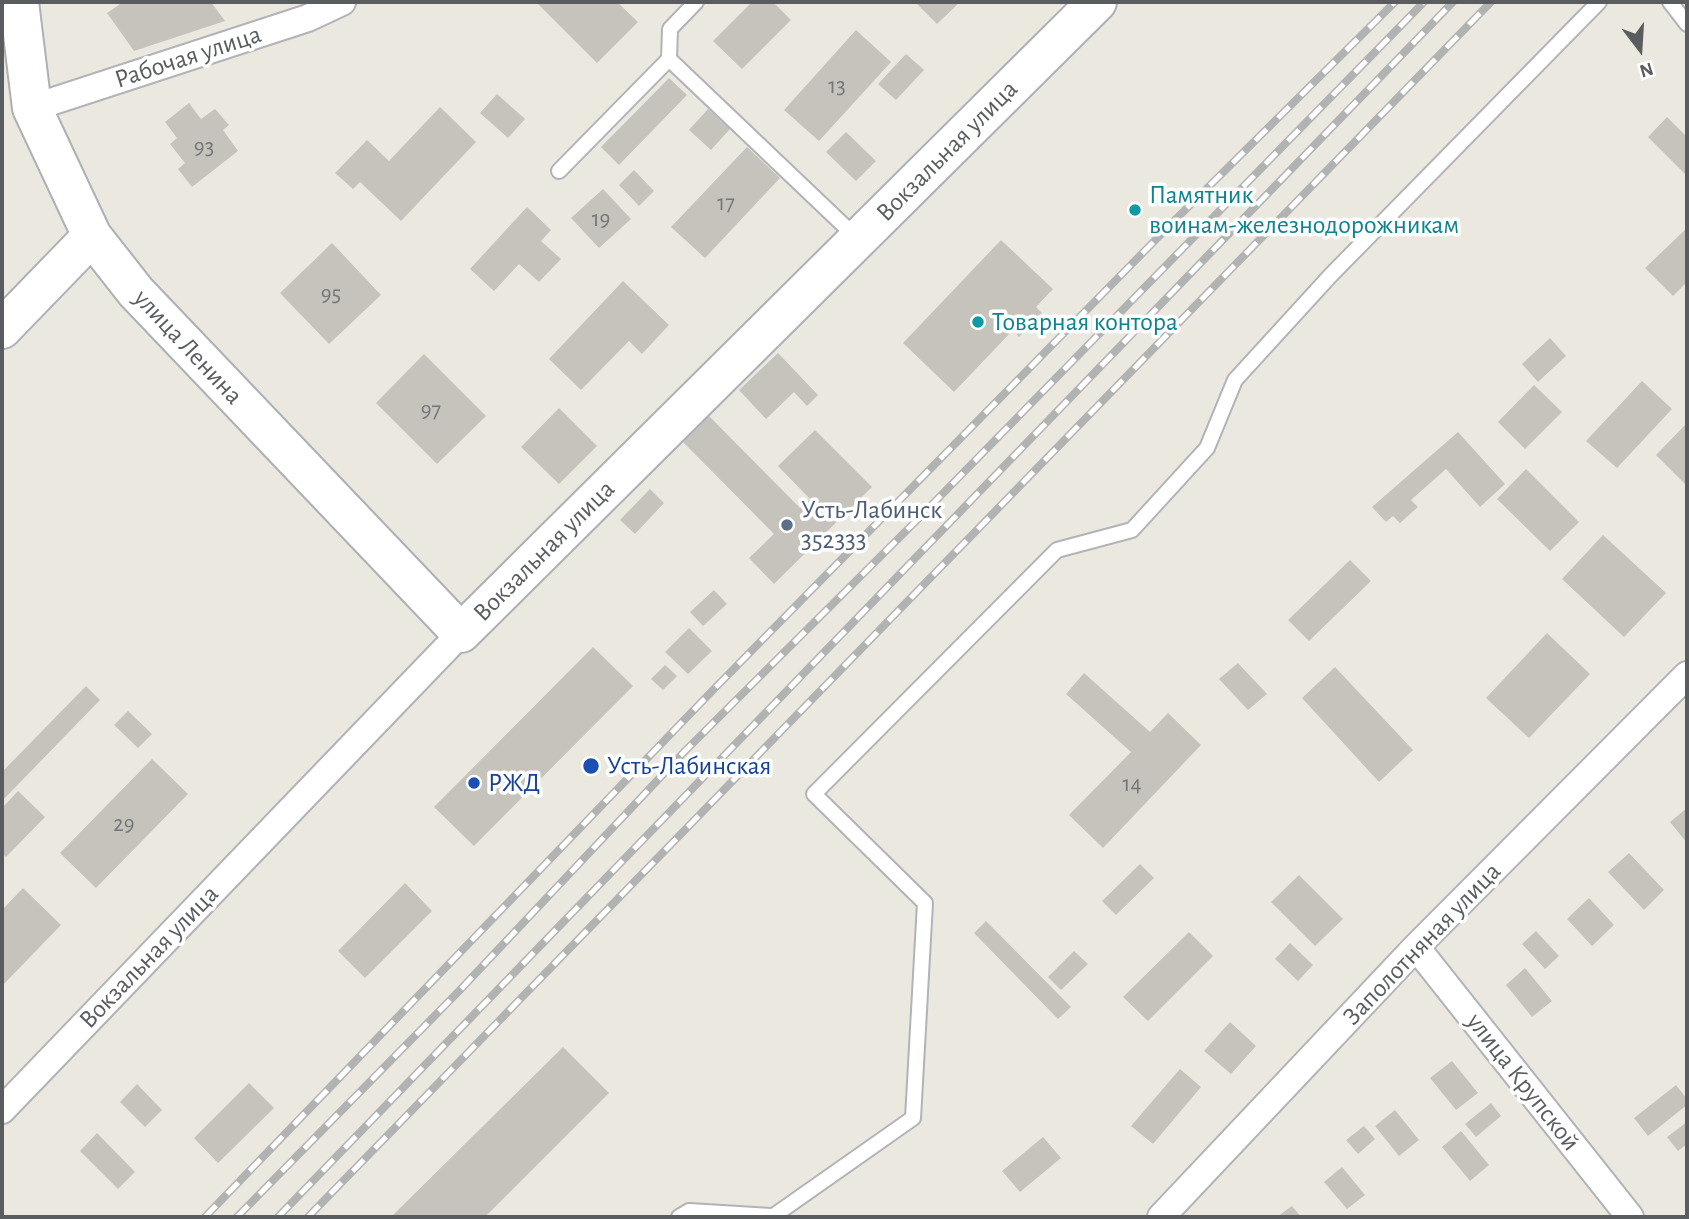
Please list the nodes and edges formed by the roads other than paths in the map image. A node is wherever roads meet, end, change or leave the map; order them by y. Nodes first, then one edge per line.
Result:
1 (19, 2) edge
2 (342, 2) edge
3 (1097, 2) edge
4 (1599, 2) edge
5 (1670, 2) edge
6 (688, 4) edge
7 (1687, 24) edge
8 (669, 59) junction
9 (32, 107) junction
10 (559, 171) dead end
11 (92, 236) junction
12 (858, 239) junction
13 (2, 329) edge
14 (461, 634) junction
15 (1687, 675) edge
16 (1416, 947) junction
17 (2, 1110) edge
18 (679, 1217) edge
19 (771, 1217) edge
20 (1160, 1217) edge
21 (1630, 1217) edge

1 - 9 street, улица Ленина
2 - 9 street, Рабочая улица
3 - 12 street, Вокзальная улица
4 - 19 lane
5 - 7 lane
6 - 8 lane
8 - 10 lane
8 - 12 lane
9 - 11 street, улица Ленина
11 - 13 street
11 - 14 street, улица Ленина
12 - 14 street, Вокзальная улица
14 - 17 street, Вокзальная улица
15 - 16 street, Заполотняная улица
16 - 20 street, Заполотняная улица
16 - 21 street, улица Крупской
18 - 19 lane

